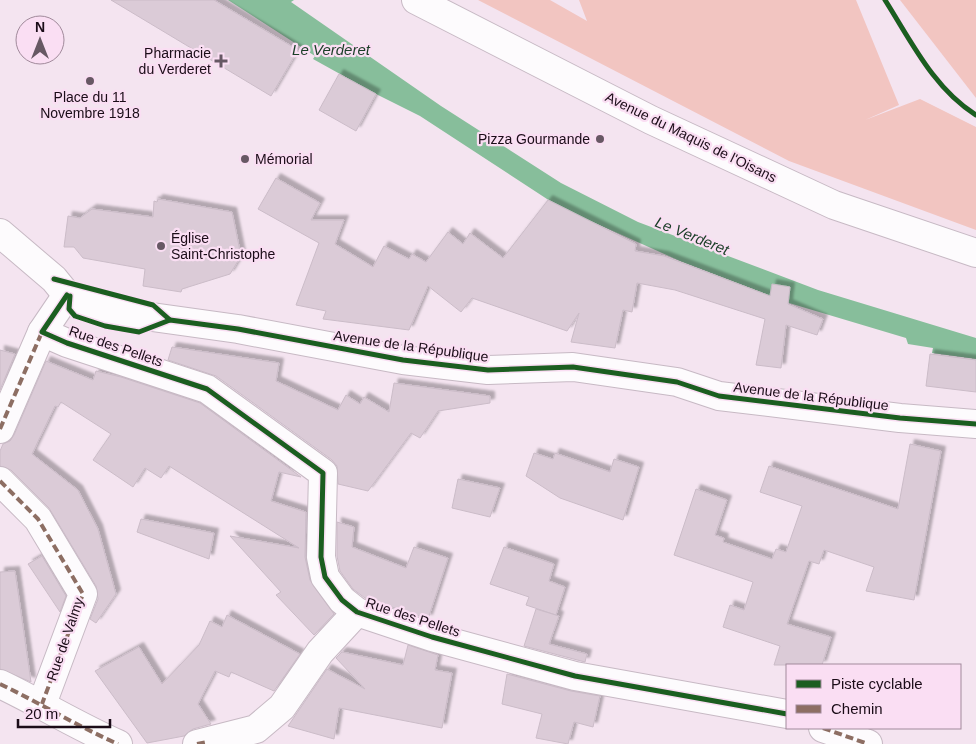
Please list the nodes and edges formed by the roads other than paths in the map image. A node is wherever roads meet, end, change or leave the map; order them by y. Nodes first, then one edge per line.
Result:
1 (416, 0) edge
2 (0, 233) edge
3 (976, 253) edge
4 (67, 295) junction
5 (42, 332) junction
6 (976, 424) edge
7 (0, 429) edge
8 (0, 481) edge
9 (357, 612) junction
10 (0, 684) edge
11 (42, 704) junction
12 (786, 714) edge
13 (826, 729) edge
14 (118, 744) edge
15 (197, 744) edge
16 (868, 744) edge

1 - 3 street, Avenue du Maquis de l'Oisans
2 - 4 street, Avenue de la République
4 - 5 street, Rue des Pellets
4 - 6 street, Avenue de la République
5 - 7 street
5 - 9 street, Rue des Pellets
8 - 11 street, Rue de Valmy
9 - 12 street, Rue des Pellets
9 - 15 street
10 - 11 street
11 - 14 street
13 - 16 street

